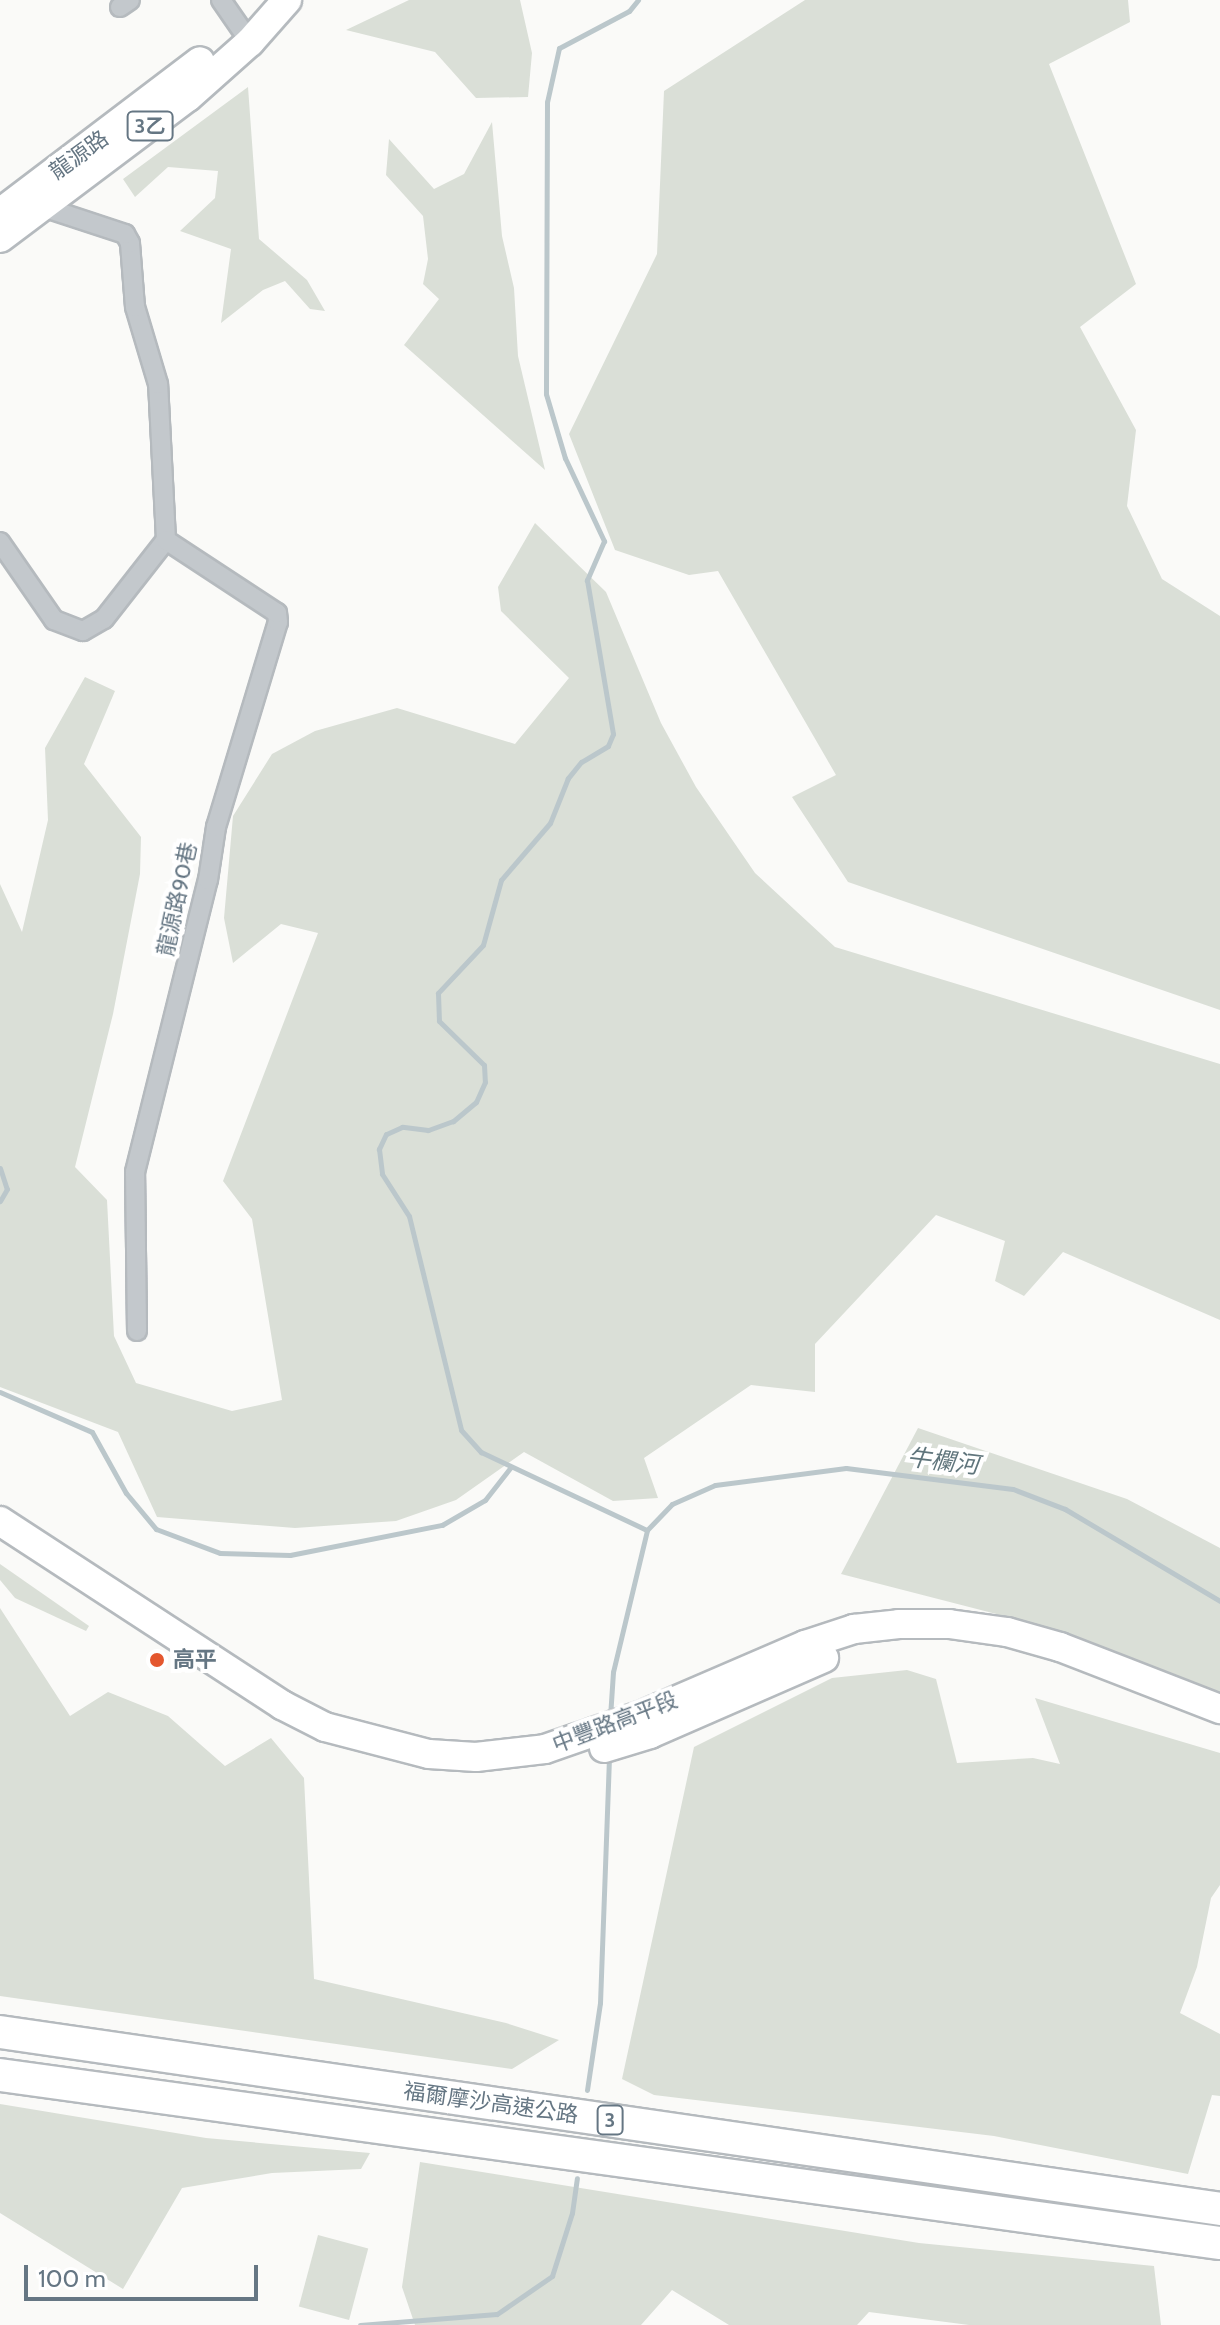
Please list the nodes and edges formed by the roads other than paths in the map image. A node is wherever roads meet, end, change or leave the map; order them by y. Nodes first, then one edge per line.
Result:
1 (221, 0) edge
2 (264, 0) edge
3 (287, 0) edge
4 (244, 35) junction
5 (43, 207) junction
6 (5, 216) edge
7 (166, 540) junction
8 (0, 542) edge
9 (137, 1331) dead end
10 (0, 1521) edge
11 (0, 1540) edge
12 (956, 1633) junction
13 (1220, 1709) edge
14 (1220, 1724) edge
15 (547, 1757) junction
16 (0, 2032) edge
17 (0, 2075) edge
18 (1220, 2209) edge
19 (1220, 2243) edge

1 - 4 street
2 - 4 main road, 龍源路 / 3乙
3 - 4 main road, 3乙
4 - 5 main road, 3乙
4 - 6 main road, 龍源路 / 3乙
5 - 6 main road, 3乙
5 - 7 street
7 - 8 street
7 - 9 street, 龍源路90巷
10 - 15 main road, 中豐路高平段
11 - 15 main road, 中豐路高平段
12 - 13 main road, 中豐路高平段
12 - 14 main road, 中豐路高平段
12 - 15 main road, 中豐路高平段
16 - 18 highway, 福爾摩沙高速公路 / 3
17 - 19 highway, 福爾摩沙高速公路 / 3

